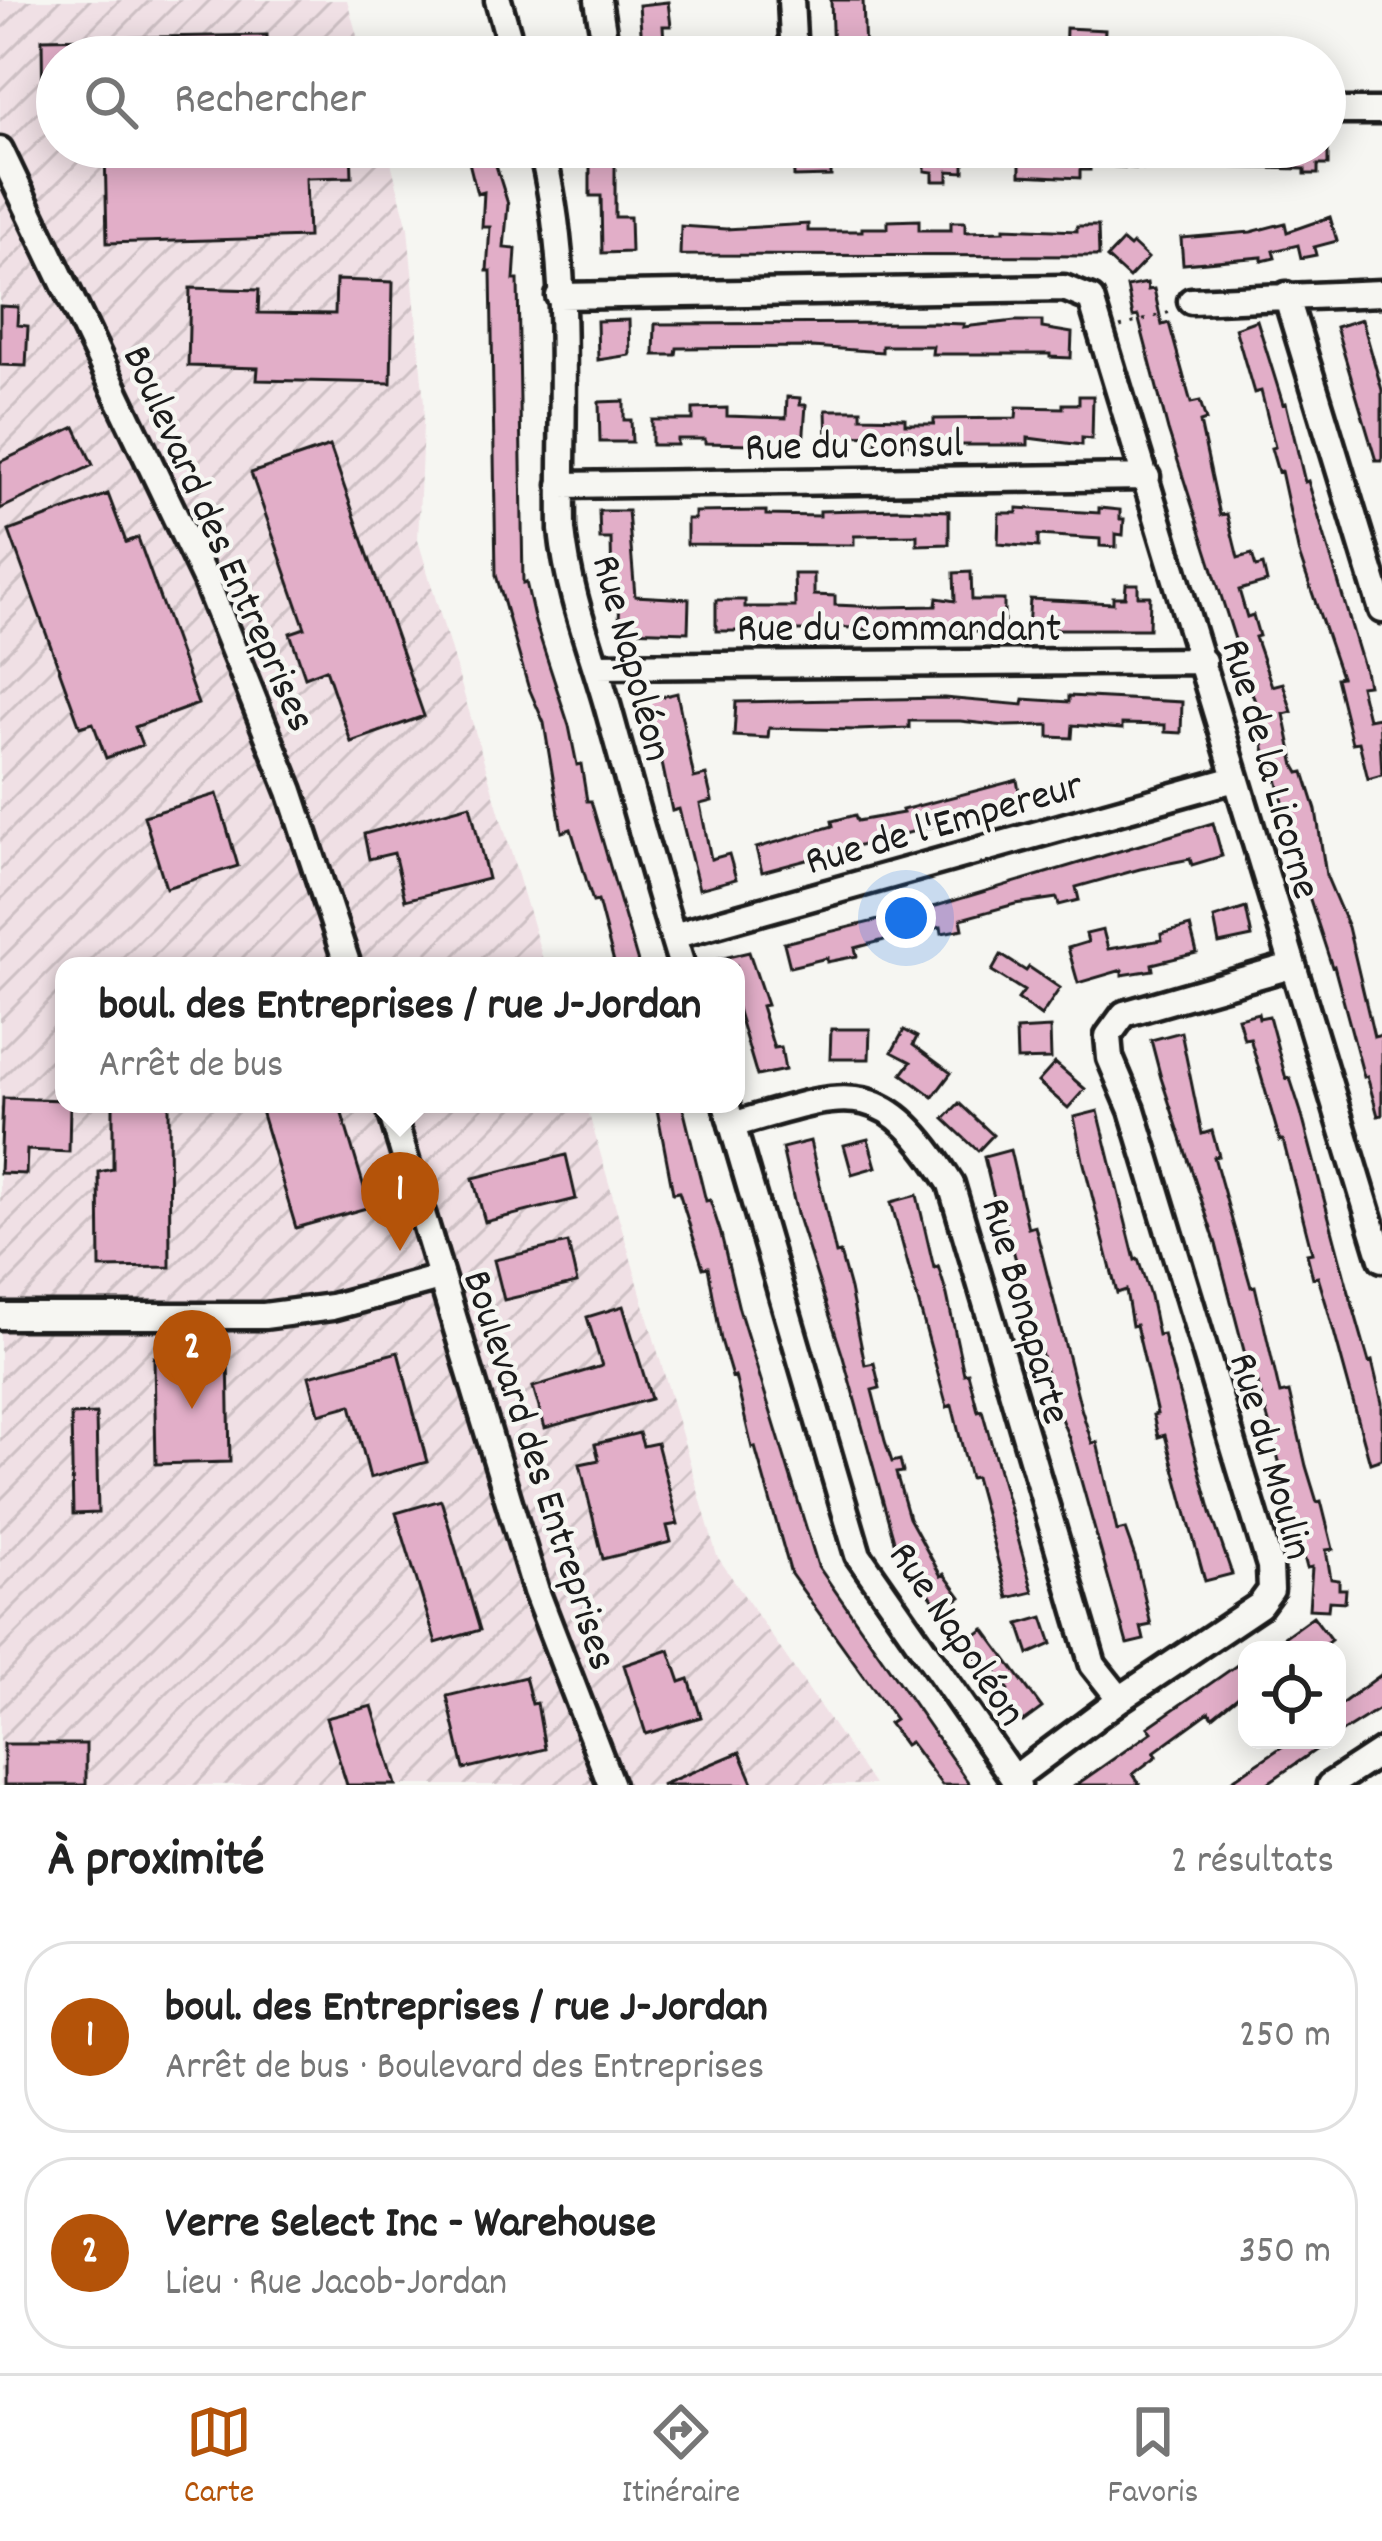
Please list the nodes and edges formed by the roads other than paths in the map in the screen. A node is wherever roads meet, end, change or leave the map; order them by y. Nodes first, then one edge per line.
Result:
1 (498, 0) edge
2 (598, 0) edge
3 (791, 0) edge
4 (508, 36) edge
5 (604, 36) edge
6 (793, 36) edge
7 (1346, 111) edge
8 (1382, 111) edge
9 (0, 150) edge
10 (546, 168) edge
11 (1382, 293) edge
12 (1286, 295) junction
13 (559, 296) junction
14 (1191, 301) road end
15 (1147, 477) junction
16 (561, 485) junction
17 (1382, 610) edge
18 (1203, 661) junction
19 (596, 666) junction
20 (1235, 779) junction
21 (673, 936) junction
22 (345, 957) edge
23 (679, 957) edge
24 (1291, 966) junction
25 (745, 1112) edge
26 (392, 1113) edge
27 (729, 1114) edge
28 (1382, 1259) edge
29 (440, 1278) junction
30 (0, 1316) edge
31 (1120, 1699) junction
32 (1382, 1751) edge
33 (1016, 1782) edge
34 (611, 1785) edge
35 (1330, 1785) edge

1 - 4 street
2 - 5 street
3 - 6 street
7 - 8 street
9 - 22 street, Boulevard des Entreprises
10 - 13 street, Rue Napoléon
11 - 12 street
12 - 14 street
12 - 17 street
13 - 15 street, Rue de la Licorne
13 - 16 street, Rue Napoléon
15 - 16 street, Rue du Consul
15 - 18 street, Rue de la Licorne
16 - 19 street, Rue Napoléon
18 - 19 street, Rue du Commandant
18 - 20 street, Rue de la Licorne
19 - 21 street, Rue Napoléon
20 - 21 street, Rue de l'Empereur
20 - 24 street, Rue de la Licorne
21 - 23 street, Rue Napoléon
24 - 28 street, Rue de la Licorne
24 - 31 street, Rue du Moulin
25 - 31 street, Rue Bonaparte
26 - 29 street, Boulevard des Entreprises
27 - 33 street, Rue Napoléon
29 - 30 street
29 - 34 street, Boulevard des Entreprises
31 - 33 street, Rue du Moulin
32 - 35 street

